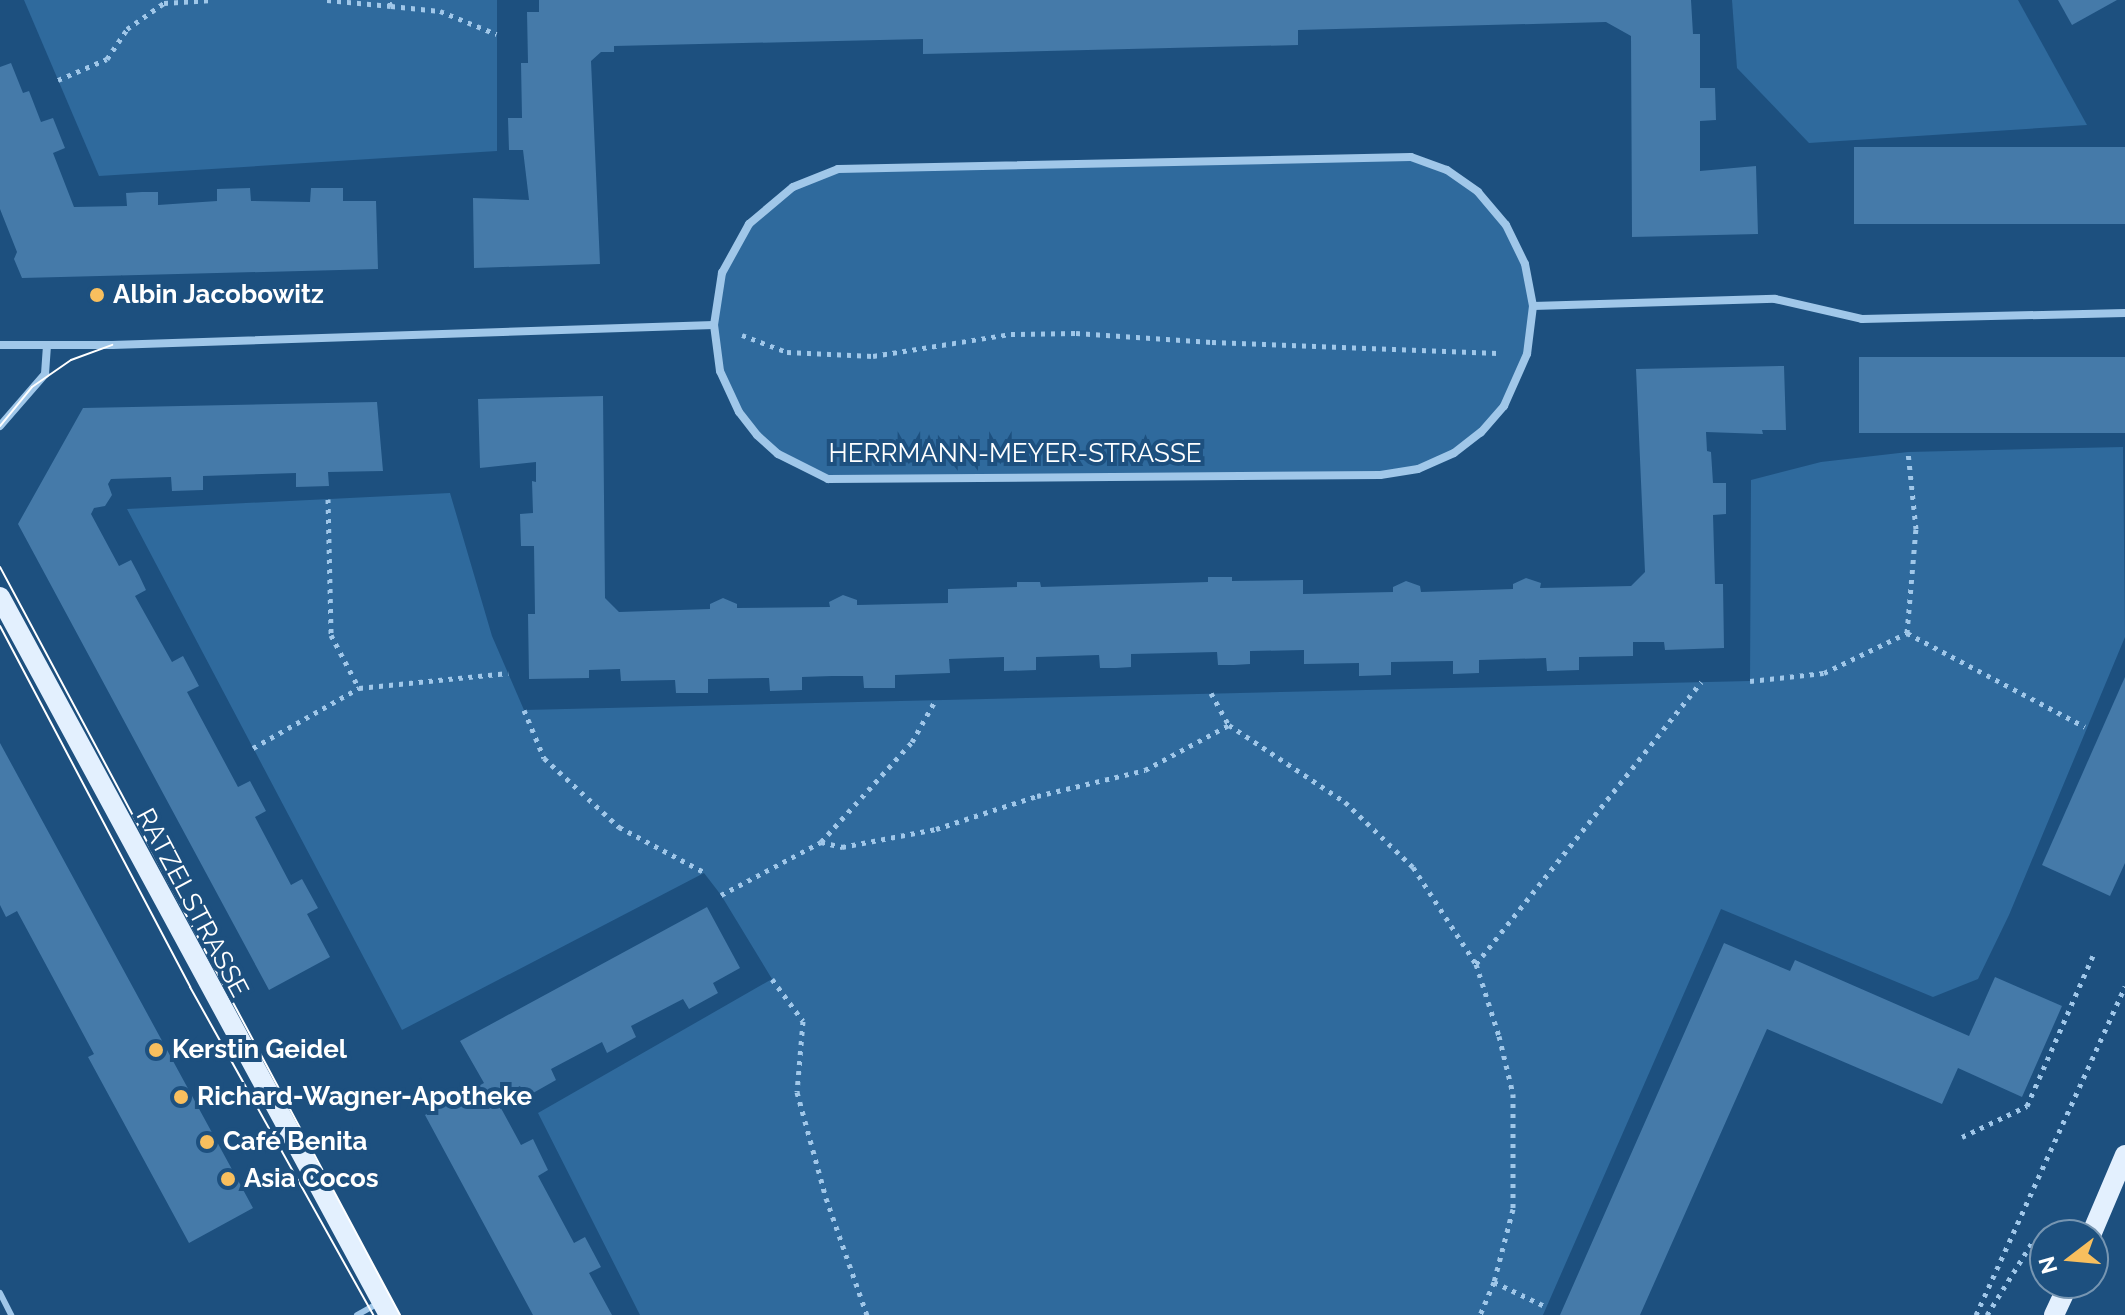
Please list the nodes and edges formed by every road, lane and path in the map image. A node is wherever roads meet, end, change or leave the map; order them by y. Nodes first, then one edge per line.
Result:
1 (213, 0) edge
2 (327, 0) edge
3 (389, 3) edge
4 (496, 34) dead end
5 (58, 80) dead end
6 (1533, 306) junction
7 (2125, 313) edge
8 (714, 325) junction
9 (0, 345) edge
10 (47, 345) junction
11 (1527, 354) junction
12 (0, 426) edge
13 (1908, 452) dead end
14 (328, 499) dead end
15 (0, 597) edge
16 (1907, 633) junction
17 (508, 673) dead end
18 (1750, 681) dead end
19 (1701, 682) dead end
20 (359, 688) junction
21 (1211, 693) dead end
22 (935, 701) dead end
23 (524, 710) dead end
24 (1229, 725) junction
25 (2085, 727) dead end
26 (253, 748) dead end
27 (821, 842) junction
28 (704, 872) dead end
29 (721, 895) dead end
30 (2093, 956) dead end
31 (1476, 964) junction
32 (772, 979) dead end
33 (2125, 986) edge
34 (1962, 1137) dead end
35 (2125, 1155) edge
36 (2098, 1219) edge
37 (2029, 1247) edge
38 (1494, 1282) junction
39 (0, 1293) edge
40 (1547, 1307) dead end
41 (385, 1308) edge
42 (11, 1315) edge
43 (357, 1315) edge
44 (867, 1315) edge
45 (1480, 1315) edge
46 (1976, 1315) edge
47 (1987, 1315) edge

1 - 5 path
2 - 3 path
3 - 4 path
6 - 7 street
6 - 8 street, HERRMANN-MEYER-STRASSE
6 - 11 street, HERRMANN-MEYER-STRASSE
8 - 10 street
8 - 11 path
8 - 11 street, HERRMANN-MEYER-STRASSE
9 - 10 street
10 - 12 street
13 - 16 path
14 - 20 path
15 - 41 main road, RATZELSTRASSE
16 - 18 path
16 - 25 path
17 - 20 path
19 - 31 path
20 - 26 path
21 - 24 path
22 - 27 path
23 - 28 path
24 - 27 path
24 - 31 path
27 - 29 path
30 - 34 path
31 - 38 path
32 - 44 path
33 - 46 path
35 - 36 main road
37 - 47 path
38 - 40 path
38 - 45 path
39 - 42 lane
41 - 43 lane

